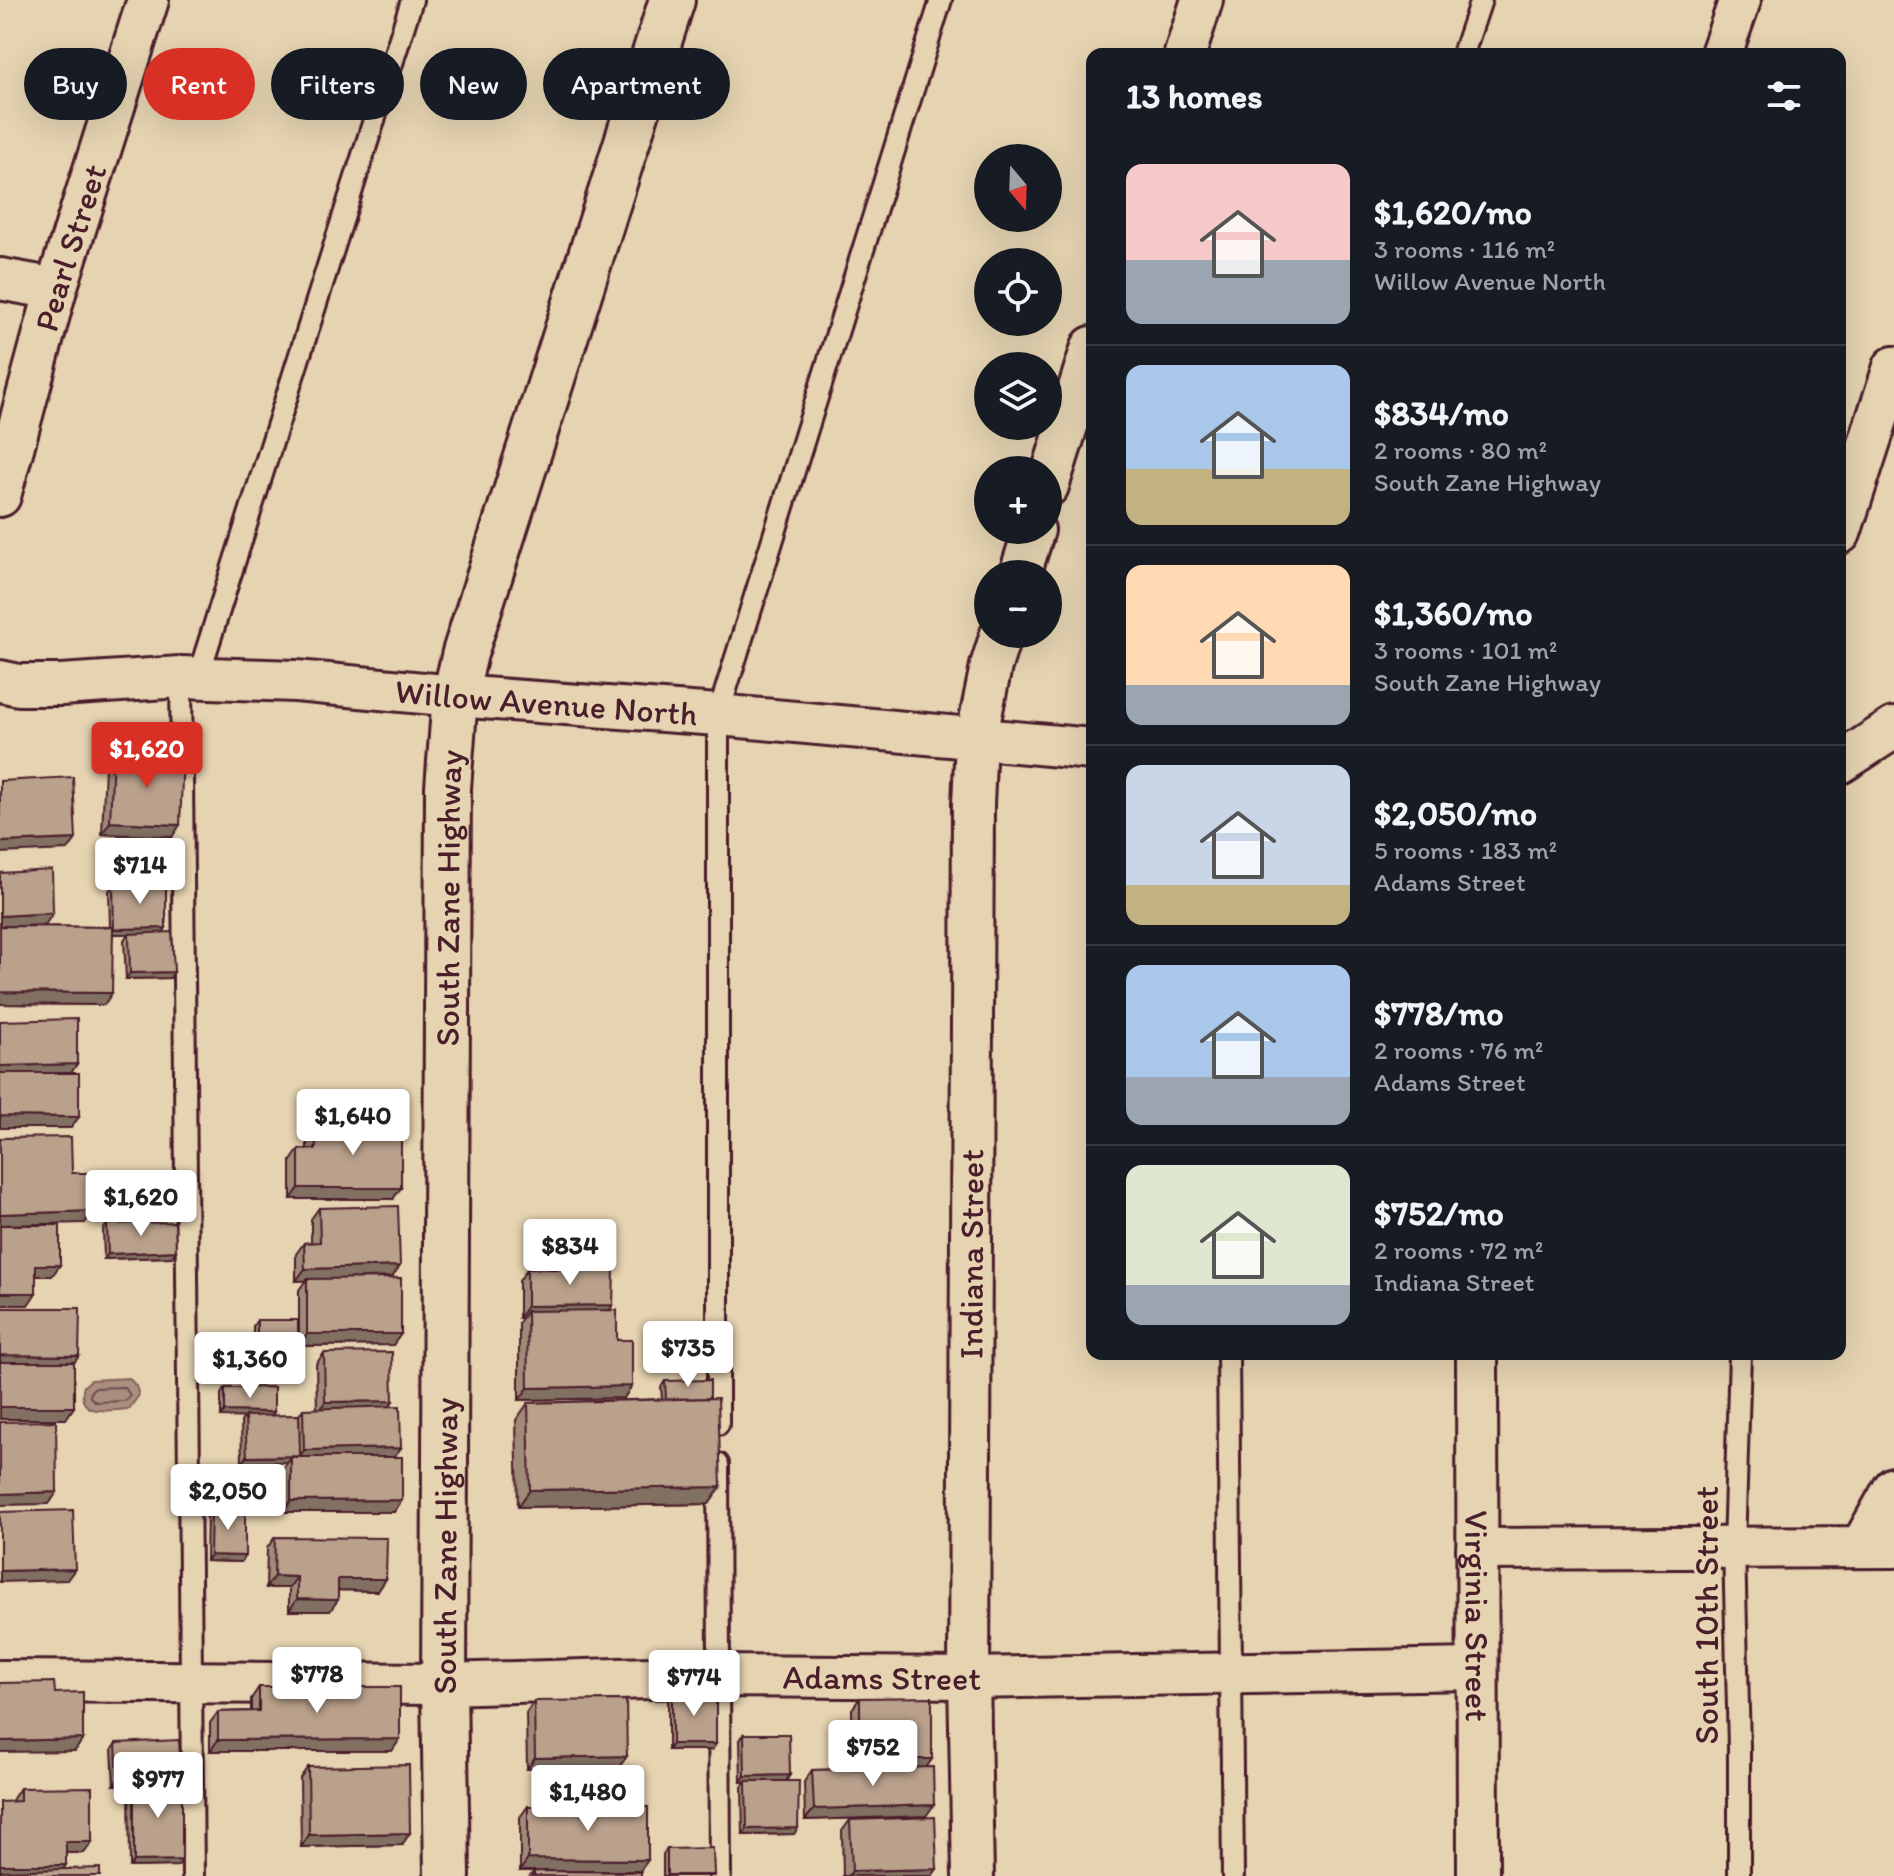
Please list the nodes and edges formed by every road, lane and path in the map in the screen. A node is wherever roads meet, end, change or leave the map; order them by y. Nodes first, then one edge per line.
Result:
1 (148, 0) edge
2 (412, 0) edge
3 (672, 0) edge
4 (941, 0) edge
5 (1202, 0) edge
6 (1481, 0) edge
7 (1740, 0) edge
8 (1187, 48) edge
9 (1465, 48) edge
10 (1723, 48) edge
11 (0, 280) edge
12 (56, 289) junction
13 (1086, 366) edge
14 (1894, 367) edge
15 (1057, 456) edge
16 (0, 496) edge
17 (1846, 515) edge
18 (997, 648) edge
19 (190, 677) junction
20 (0, 681) edge
21 (455, 696) junction
22 (718, 715) junction
23 (1894, 728) edge
24 (976, 740) junction
25 (1086, 749) edge
26 (1846, 759) edge
27 (1228, 1360) edge
28 (1477, 1360) edge
29 (1740, 1360) edge
30 (1894, 1488) edge
31 (1877, 1547) edge
32 (1734, 1548) junction
33 (1477, 1549) junction
34 (1477, 1669) junction
35 (1230, 1673) junction
36 (718, 1676) junction
37 (969, 1678) junction
38 (0, 1681) edge
39 (192, 1683) junction
40 (444, 1684) junction
41 (193, 1876) edge
42 (447, 1876) edge
43 (720, 1876) edge
44 (973, 1876) edge
45 (1233, 1876) edge
46 (1478, 1876) edge
47 (1739, 1876) edge

1 - 12 street, Pearl Street
2 - 19 lane
3 - 21 street, South Zane Highway
4 - 22 lane
5 - 8 street
6 - 9 lane
7 - 10 street
11 - 12 street
12 - 16 street, Pearl Street
13 - 15 street
14 - 17 street
18 - 24 street, Indiana Street
19 - 20 street, Willow Avenue North
19 - 21 street, Willow Avenue North
19 - 39 lane
21 - 22 street, Willow Avenue North
21 - 40 street, South Zane Highway
22 - 24 street, Willow Avenue North
22 - 36 lane
23 - 26 street
24 - 25 street, Willow Avenue North
24 - 37 street, Indiana Street
27 - 35 lane
28 - 33 street, Virginia Street
29 - 32 lane, South 10th Street
30 - 31 street
31 - 32 street
32 - 33 street
32 - 47 lane, South 10th Street
33 - 34 street, Virginia Street
34 - 35 street, Adams Street
34 - 46 street, Virginia Street
35 - 37 street, Adams Street
35 - 45 lane
36 - 37 street, Adams Street
36 - 40 street, Adams Street
36 - 43 lane
37 - 44 street, Indiana Street
38 - 39 street, Adams Street
39 - 40 street, Adams Street
39 - 41 lane
40 - 42 street, South Zane Highway

